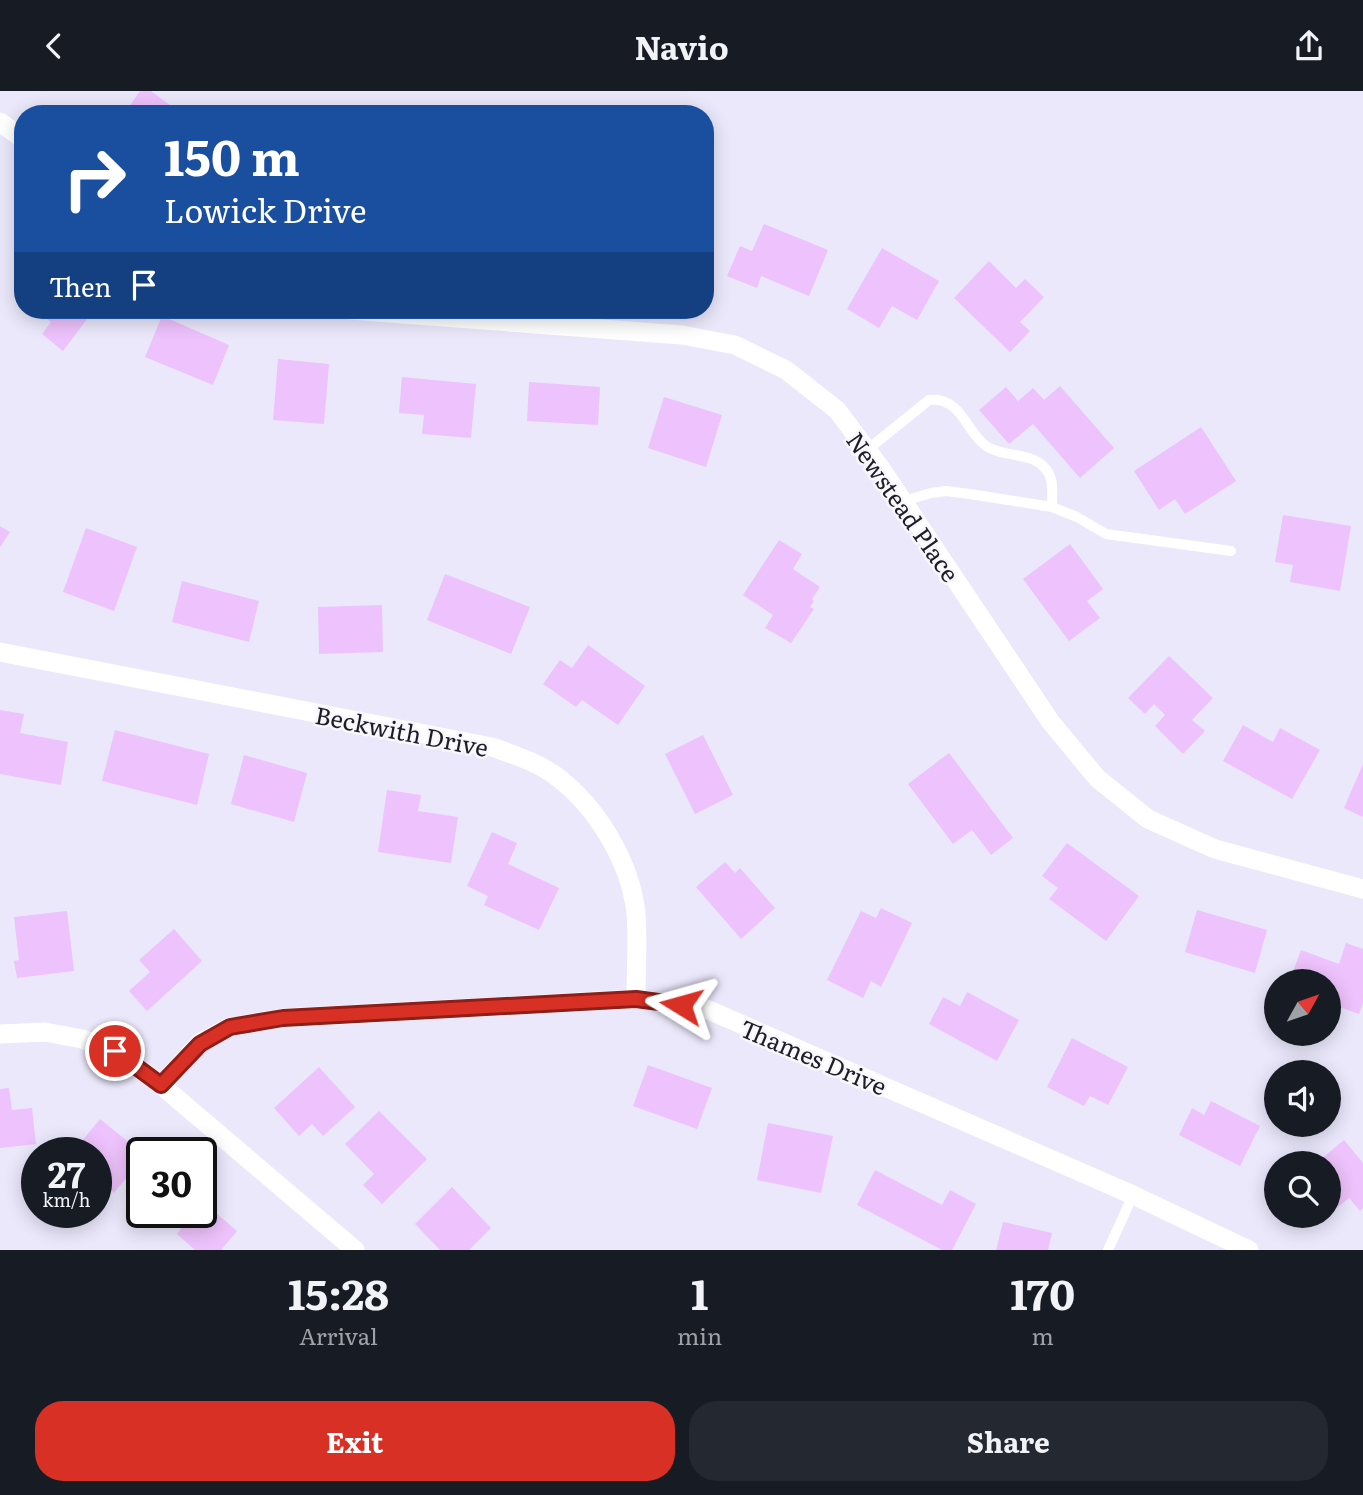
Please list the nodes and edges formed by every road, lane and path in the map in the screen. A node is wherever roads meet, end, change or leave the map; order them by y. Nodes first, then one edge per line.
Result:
1 (470, 319) edge
2 (867, 450) junction
3 (904, 501) junction
4 (1052, 507) junction
5 (1231, 551) dead end
6 (0, 652) edge
7 (1363, 889) edge
8 (636, 999) junction
9 (0, 1034) edge
10 (161, 1085) junction
11 (1133, 1195) junction
12 (355, 1250) edge
13 (1108, 1250) edge
14 (1249, 1250) edge

1 - 2 street, Newstead Place
2 - 3 street, Newstead Place
2 - 4 lane
3 - 4 lane
3 - 7 street, Newstead Place
4 - 5 lane
6 - 8 street, Beckwith Drive
8 - 10 street, Thames Drive
8 - 11 street, Thames Drive
9 - 10 street
10 - 12 street
11 - 13 lane
11 - 14 street, Thames Drive

